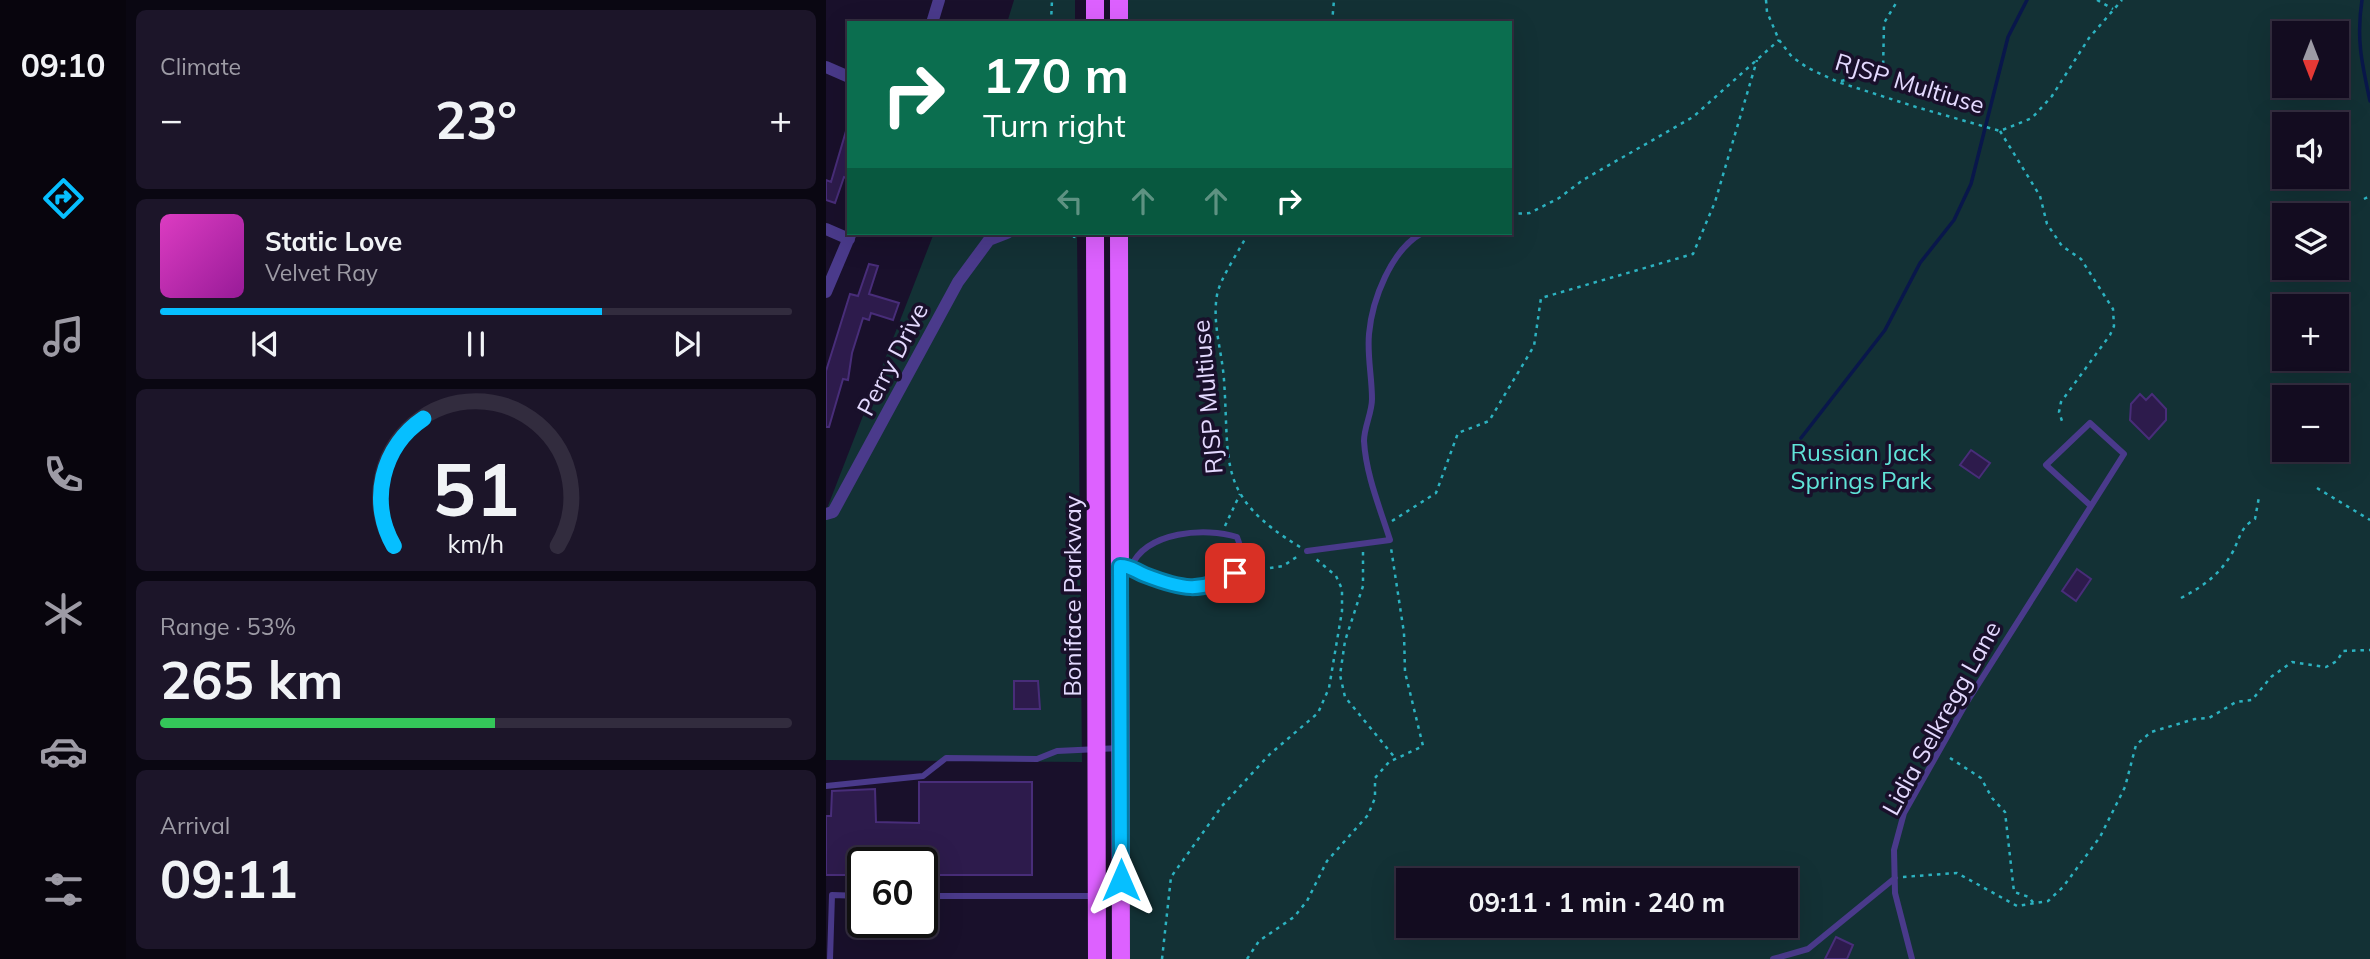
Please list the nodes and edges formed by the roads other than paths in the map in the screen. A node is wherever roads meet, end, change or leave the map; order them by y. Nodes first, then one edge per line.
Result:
1 (939, 0) edge
2 (1095, 0) edge
3 (1119, 0) edge
4 (933, 21) edge
5 (1095, 21) edge
6 (1119, 21) edge
7 (826, 67) edge
8 (847, 75) edge
9 (826, 229) edge
10 (1002, 235) edge
11 (1095, 235) edge
12 (1118, 235) edge
13 (1419, 235) edge
14 (850, 236) edge
15 (826, 292) edge
16 (2091, 506) junction
17 (826, 514) edge
18 (1307, 551) road end
19 (1126, 566) junction
20 (1097, 747) junction
21 (1120, 748) junction
22 (826, 786) edge
23 (1895, 878) junction
24 (847, 895) edge
25 (938, 896) edge
26 (1097, 896) junction
27 (829, 954) edge
28 (1097, 959) edge
29 (1121, 959) edge
30 (1773, 959) edge
31 (1912, 959) edge

1 - 4 street
2 - 5 main road
3 - 6 main road
7 - 8 street
9 - 14 street
10 - 17 street, Perry Drive
11 - 20 main road, Boniface Parkway
12 - 19 main road, Boniface Parkway
13 - 18 lane
14 - 15 street
16 - 16 lane, Lidia Selkregg Lane
16 - 23 lane, Lidia Selkregg Lane
19 - 19 lane
19 - 21 main road, Boniface Parkway
20 - 21 lane
20 - 22 lane
20 - 26 main road, Boniface Parkway
21 - 29 main road, Boniface Parkway
23 - 30 lane
23 - 31 lane, Lidia Selkregg Lane
24 - 27 lane
25 - 26 lane
26 - 28 main road, Boniface Parkway

